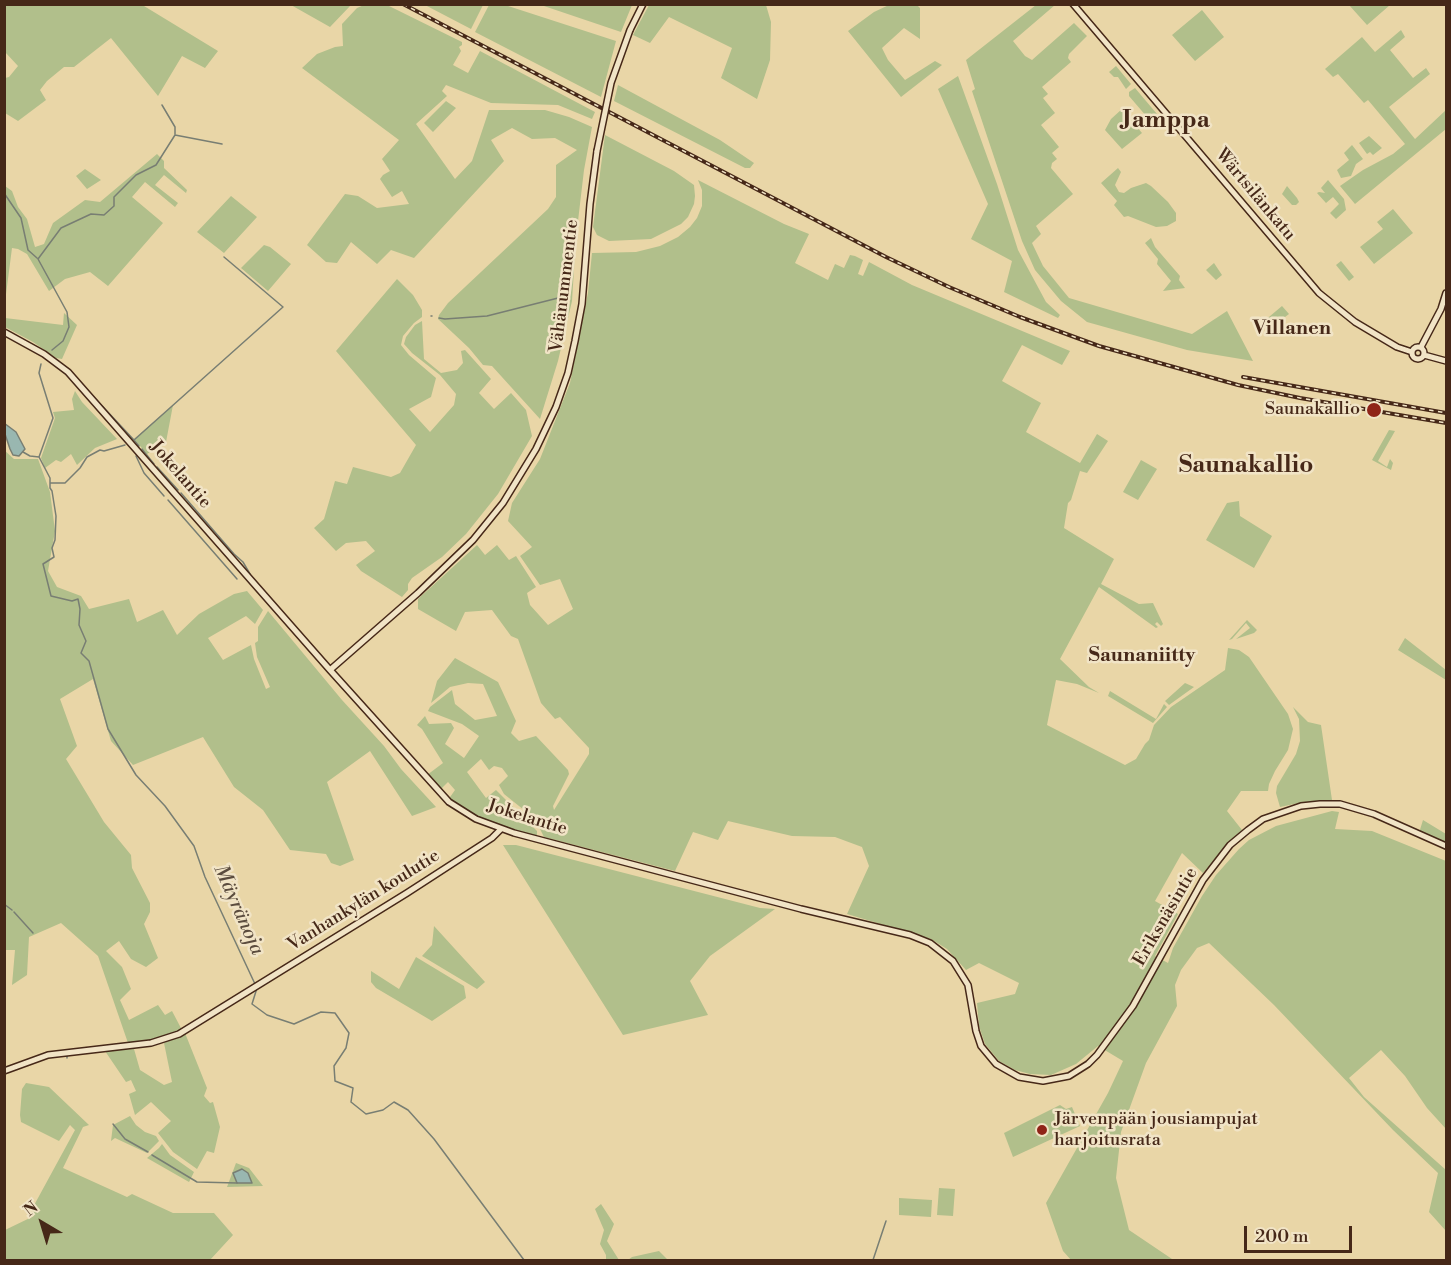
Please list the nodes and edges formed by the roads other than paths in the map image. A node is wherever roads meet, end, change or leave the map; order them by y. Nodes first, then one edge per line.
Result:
1 (643, 4) edge
2 (1073, 4) edge
3 (1446, 293) edge
4 (4, 332) edge
5 (1421, 347) junction
6 (1412, 352) junction
7 (1424, 355) junction
8 (1446, 360) edge
9 (330, 670) junction
10 (501, 829) junction
11 (1446, 846) edge
12 (1003, 1070) joint
13 (4, 1071) edge

1 - 9 street, Vähänummentie, bridge
2 - 6 street, Wärtsilänkatu
3 - 5 street
4 - 9 street, Jokelantie
5 - 6 street
5 - 7 street
6 - 7 street
7 - 8 street
9 - 10 street, Jokelantie
10 - 12 street, Jokelantie
10 - 13 street, Vanhankylän koulutie
11 - 12 street, Eriksnäsintie

